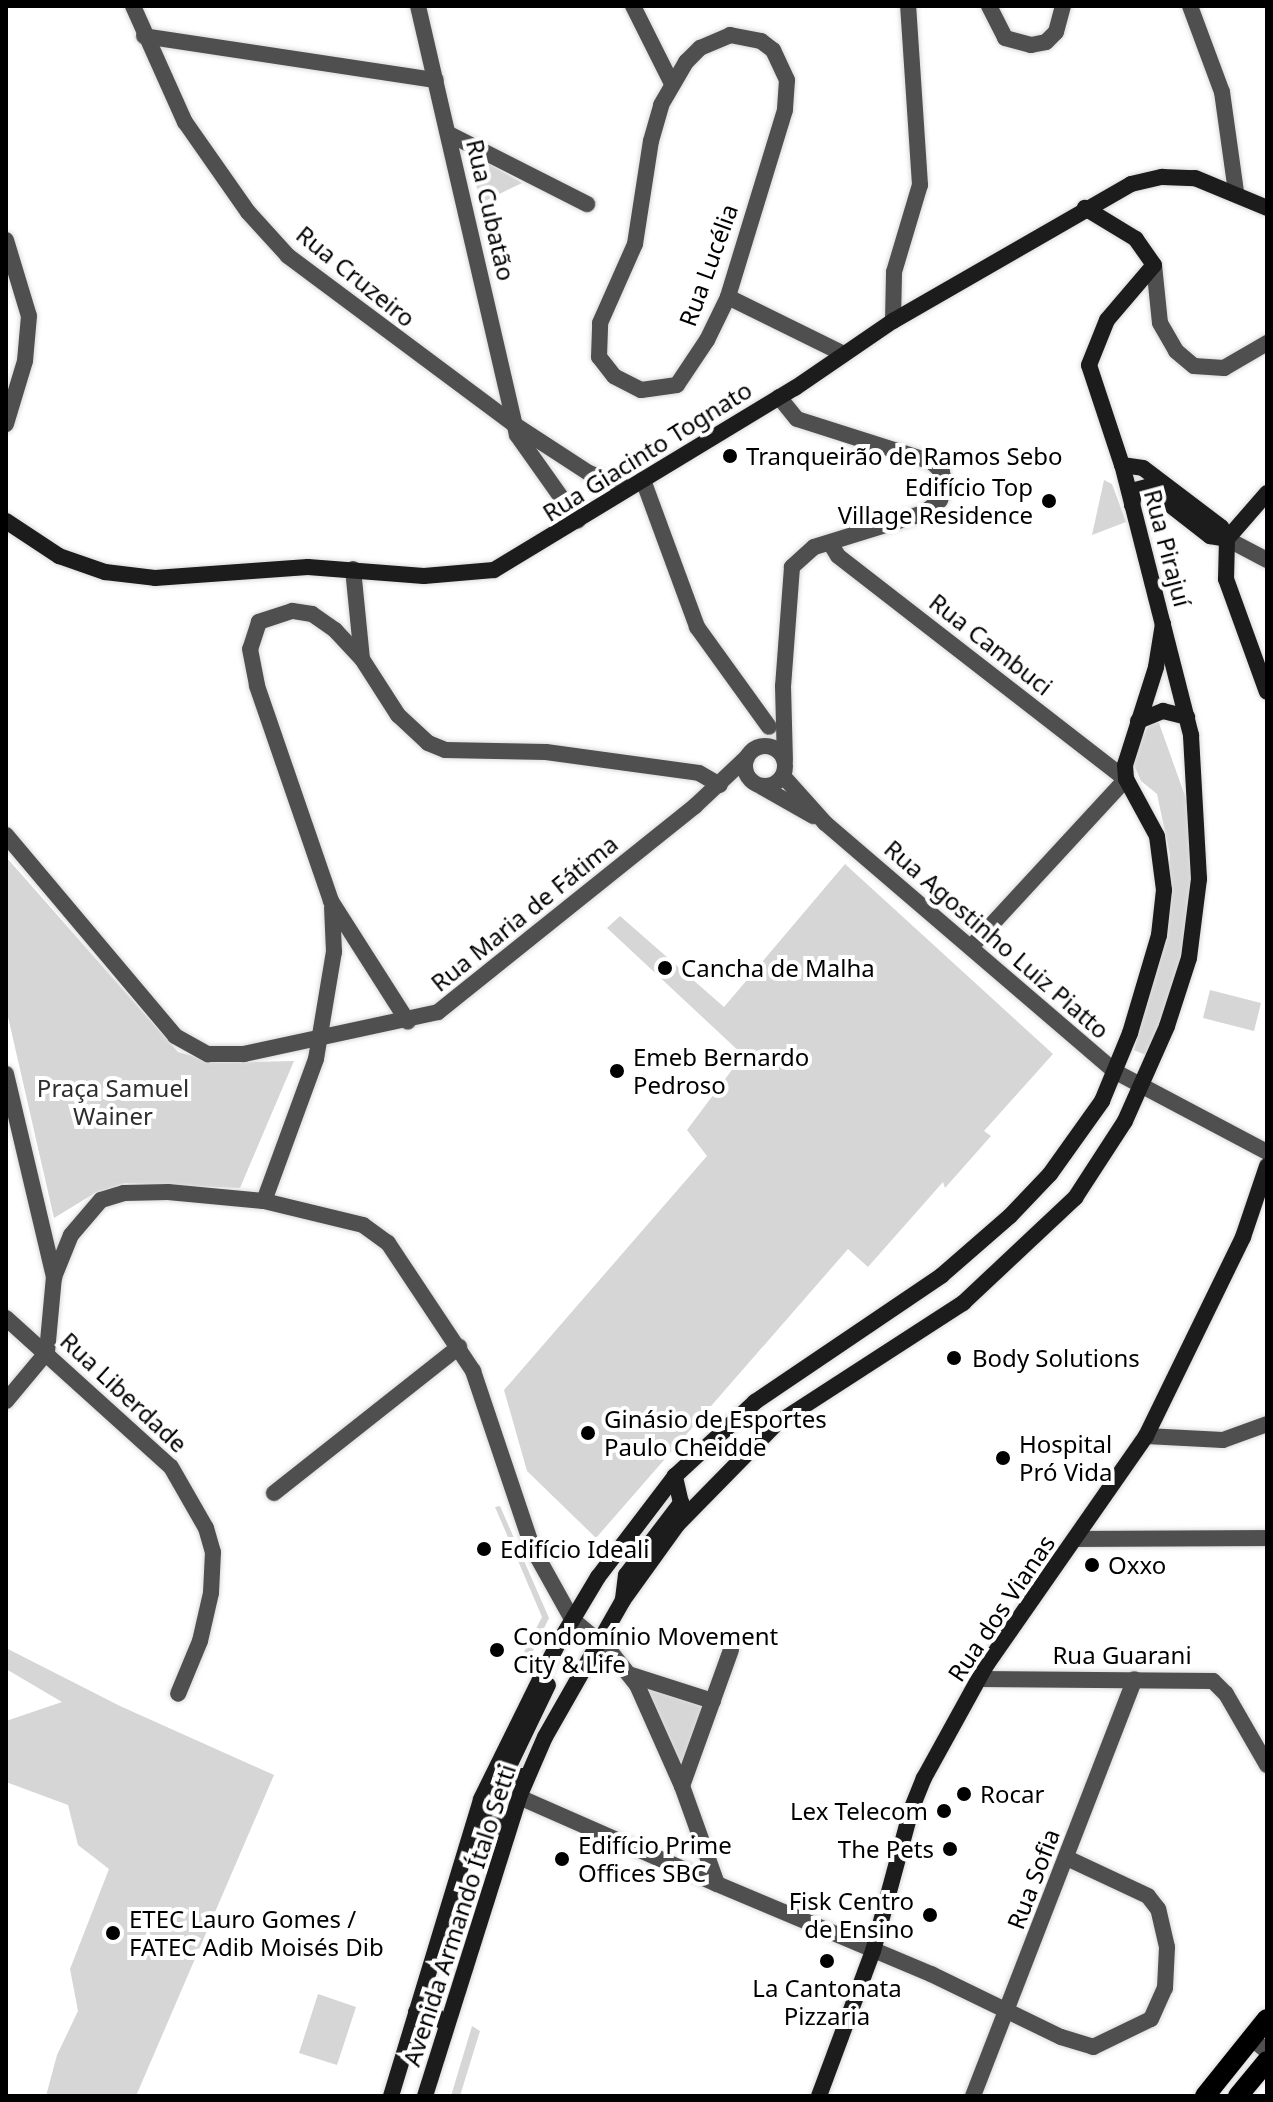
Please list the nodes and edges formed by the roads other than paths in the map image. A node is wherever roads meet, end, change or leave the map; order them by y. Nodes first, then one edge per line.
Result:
1 (133, 6) edge
2 (418, 6) edge
3 (633, 6) edge
4 (908, 6) edge
5 (989, 6) edge
6 (1063, 6) edge
7 (1190, 6) edge
8 (144, 36) junction
9 (436, 80) junction
10 (672, 84) junction
11 (449, 134) junction
12 (1236, 192) junction
13 (587, 204) dead end
14 (1085, 208) junction
15 (1267, 208) edge
16 (6, 240) edge
17 (1154, 265) junction
18 (728, 297) junction
19 (893, 321) junction
20 (1267, 343) edge
21 (844, 354) junction
22 (779, 397) junction
23 (6, 424) edge
24 (515, 425) junction
25 (1122, 465) junction
26 (643, 480) junction
27 (627, 488) junction
28 (1267, 493) edge
29 (1132, 506) junction
30 (6, 521) edge
31 (578, 521) junction
32 (1227, 539) junction
33 (830, 543) junction
34 (1267, 560) edge
35 (353, 569) junction
36 (1164, 619) junction
37 (362, 659) junction
38 (783, 686) junction
39 (1267, 692) edge
40 (1187, 717) junction
41 (1138, 721) junction
42 (769, 727) junction
43 (763, 746) junction
44 (747, 757) junction
45 (784, 768) junction
46 (1126, 779) junction
47 (757, 784) junction
48 (720, 785) junction
49 (825, 823) junction
50 (6, 835) edge
51 (331, 901) junction
52 (971, 947) junction
53 (408, 1022) junction
54 (319, 1037) junction
55 (1114, 1071) junction
56 (6, 1074) edge
57 (1141, 1088) junction
58 (1267, 1152) edge
59 (1267, 1166) edge
60 (264, 1201) junction
61 (54, 1277) junction
62 (6, 1318) edge
63 (459, 1347) junction
64 (47, 1352) junction
65 (6, 1401) edge
66 (1267, 1424) edge
67 (1146, 1436) junction
68 (675, 1476) junction
69 (274, 1493) dead end
70 (1267, 1538) edge
71 (1077, 1539) junction
72 (623, 1600) junction
73 (572, 1619) junction
74 (597, 1641) junction
75 (555, 1649) junction
76 (731, 1650) dead end
77 (631, 1675) junction
78 (979, 1679) junction
79 (1135, 1679) junction
80 (178, 1694) dead end
81 (713, 1701) junction
82 (1267, 1765) edge
83 (527, 1776) junction
84 (682, 1786) junction
85 (519, 1797) junction
86 (470, 1829) junction
87 (1067, 1858) junction
88 (497, 1868) junction
89 (717, 1884) junction
90 (873, 1951) junction
91 (1007, 2010) junction
92 (416, 2012) junction
93 (1267, 2019) edge
94 (447, 2025) junction
95 (1259, 2045) edge
96 (1267, 2061) edge
97 (391, 2096) edge
98 (425, 2096) edge
99 (819, 2096) edge
100 (973, 2096) edge
101 (1205, 2096) edge
102 (1238, 2096) edge

1 - 8 street, Rua Cruzeiro
2 - 9 street, Rua Cubatão
3 - 10 street
4 - 19 street
5 - 6 street
7 - 12 street
8 - 9 street
8 - 24 street, Rua Cruzeiro
9 - 11 street, Rua Cubatão
10 - 18 street, Rua Lucélia
10 - 18 street, Rua Lucélia
11 - 13 street
11 - 24 street, Rua Cubatão
12 - 14 main road, Rua Giacinto Tognato
12 - 15 main road, Rua Giacinto Tognato
14 - 17 main road
14 - 19 main road, Rua Giacinto Tognato
16 - 23 street
17 - 20 street
17 - 25 main road, Rua Pirajuí
18 - 21 street
19 - 21 main road, Rua Giacinto Tognato
21 - 22 main road, Rua Giacinto Tognato
22 - 26 main road, Rua Giacinto Tognato
22 - 33 street
24 - 27 street, Rua Cruzeiro
24 - 31 street, Rua Cruzeiro
25 - 29 main road, Rua Pirajuí
25 - 32 main road
26 - 27 main road, Rua Giacinto Tognato
26 - 42 street
27 - 31 main road, Rua Giacinto Tognato
28 - 32 main road
29 - 32 main road
29 - 36 main road, Rua Pirajuí
30 - 35 main road, Rua Giacinto Tognato
31 - 35 main road, Rua Giacinto Tognato
32 - 34 street
32 - 39 main road
33 - 38 street
33 - 46 street, Rua Cambuci
35 - 37 street
36 - 40 main road, Avenida Armando Ítalo Setti
36 - 41 main road, Rua Pirajuí
37 - 48 street
37 - 51 street
38 - 42 street
38 - 45 street
40 - 41 main road
40 - 57 main road, Avenida Armando Ítalo Setti
41 - 46 main road, Rua Pirajuí
42 - 43 street
43 - 44 street
43 - 45 street
44 - 47 street
44 - 48 street
45 - 47 street
45 - 49 street, Rua Agostinho Luiz Piatto
46 - 52 street
46 - 55 main road
47 - 48 street
47 - 49 street, Rua Agostinho Luiz Piatto
48 - 53 street, Rua Maria de Fátima
49 - 52 street, Rua Agostinho Luiz Piatto
50 - 54 street, Rua Maria de Fátima
51 - 53 street
51 - 54 street
52 - 55 street, Rua Agostinho Luiz Piatto
53 - 54 street, Rua Maria de Fátima
54 - 60 street
55 - 57 street, Rua Agostinho Luiz Piatto
55 - 68 main road
56 - 61 street
57 - 58 street, Rua Agostinho Luiz Piatto
57 - 72 main road, Avenida Armando Ítalo Setti
59 - 67 main road, Rua dos Vianas
60 - 61 street
60 - 63 street
61 - 64 street
62 - 64 street, Rua Liberdade
63 - 69 street
63 - 73 street
64 - 65 street
64 - 80 street, Rua Liberdade
66 - 67 street
67 - 71 main road, Rua dos Vianas
68 - 72 main road
68 - 73 main road
70 - 71 street
71 - 78 main road, Rua dos Vianas
72 - 74 main road, Avenida Armando Ítalo Setti
73 - 74 street
73 - 75 main road
74 - 77 street
74 - 83 main road, Avenida Armando Ítalo Setti
75 - 83 main road
75 - 86 main road
76 - 81 street
77 - 81 street
77 - 84 street
78 - 79 street, Rua Guarani
78 - 90 main road, Rua dos Vianas
79 - 82 street, Rua Guarani
79 - 87 street, Rua Sofia
81 - 84 street
83 - 85 main road, Avenida Armando Ítalo Setti
84 - 89 street
85 - 88 main road, Avenida Armando Ítalo Setti
85 - 89 street
86 - 88 main road
86 - 92 main road
87 - 91 street, Rua Sofia
87 - 91 street
88 - 94 main road, Avenida Armando Ítalo Setti
89 - 90 street
90 - 91 street
90 - 99 main road, Rua dos Vianas
91 - 100 street, Rua Sofia
92 - 94 main road
92 - 97 main road
93 - 95 main road
94 - 98 main road, Avenida Armando Ítalo Setti
95 - 101 main road
96 - 102 main road

